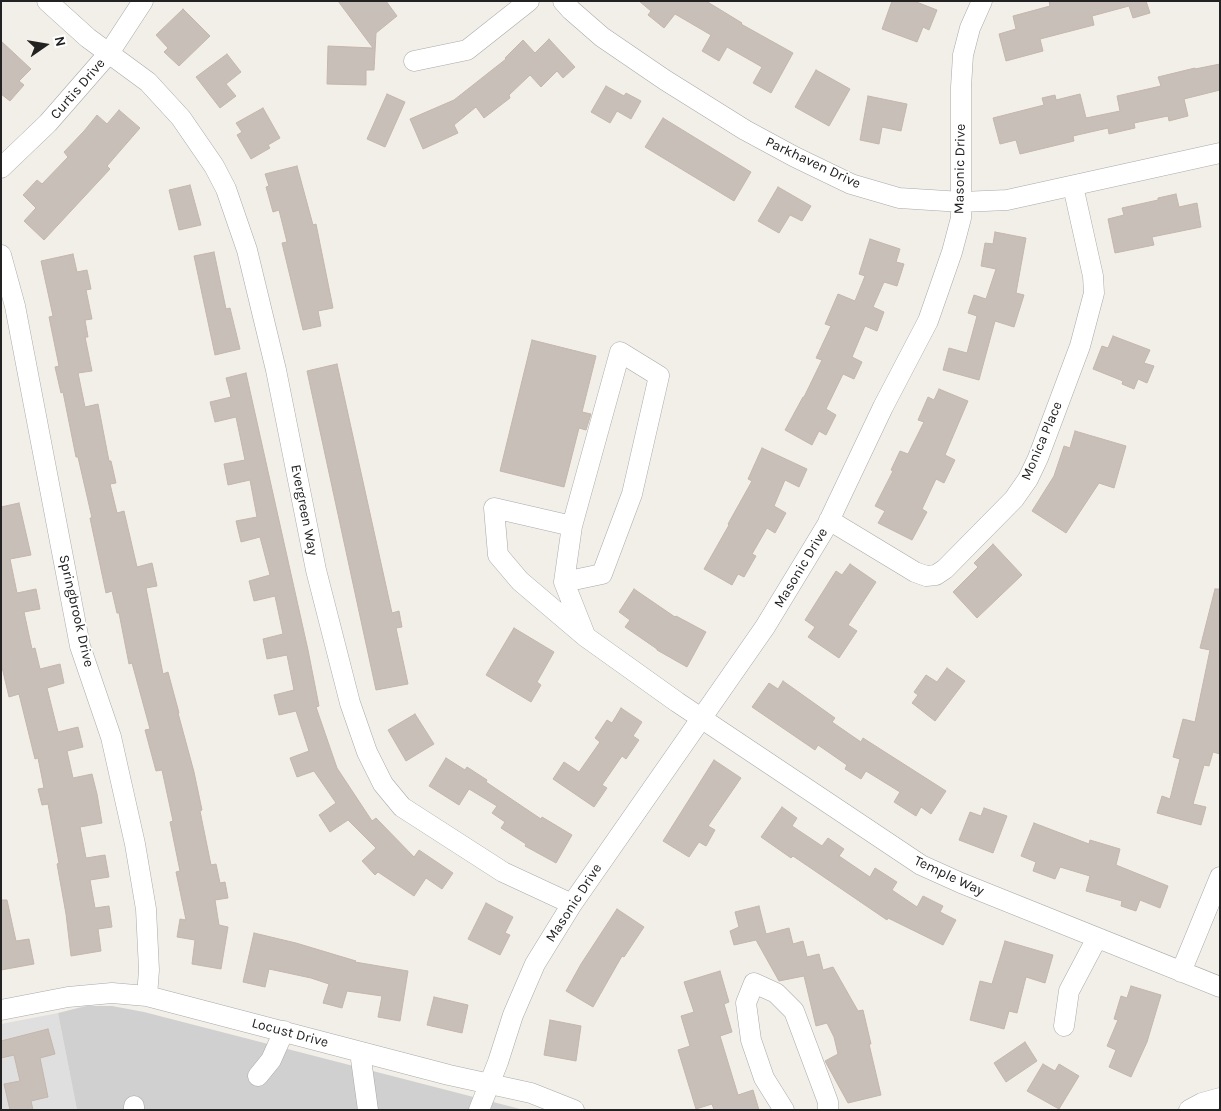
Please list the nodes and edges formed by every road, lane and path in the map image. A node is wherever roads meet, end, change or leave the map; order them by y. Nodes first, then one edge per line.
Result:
1 (47, 1) edge
2 (143, 1) edge
3 (529, 1) edge
4 (563, 1) edge
5 (982, 1) edge
6 (109, 53) junction
7 (414, 61) dead end
8 (1220, 154) edge
9 (1, 168) edge
10 (1073, 186) junction
11 (962, 202) junction
12 (1, 255) edge
13 (829, 520) junction
14 (572, 526) junction
15 (564, 582) junction
16 (586, 637) junction
17 (702, 719) junction
18 (1220, 877) edge
19 (572, 904) junction
20 (1097, 938) junction
21 (1181, 972) junction
22 (1220, 987) edge
23 (147, 996) junction
24 (1, 1010) edge
25 (1064, 1026) dead end
26 (284, 1031) junction
27 (360, 1052) junction
28 (258, 1076) dead end
29 (490, 1084) junction
30 (1220, 1098) edge
31 (537, 1103) edge
32 (368, 1110) edge
33 (479, 1110) edge
34 (574, 1110) edge
35 (784, 1110) edge
36 (828, 1110) edge
37 (1188, 1110) edge

1 - 6 street, Evergreen Way
2 - 6 street, Curtis Drive
3 - 7 street
4 - 11 street, Parkhaven Drive
5 - 11 street, Masonic Drive
6 - 9 street, Curtis Drive
6 - 19 street, Evergreen Way
8 - 10 street, Parkhaven Drive
10 - 11 street, Parkhaven Drive
10 - 13 street, Monica Place
11 - 13 street, Masonic Drive
12 - 23 street, Springbrook Drive
13 - 17 street, Masonic Drive
14 - 15 street
14 - 15 street
14 - 16 street, Temple Way
15 - 16 street
16 - 17 street, Temple Way
17 - 19 street, Masonic Drive
17 - 20 street, Temple Way
18 - 21 street
19 - 29 street, Masonic Drive
20 - 21 street, Temple Way
20 - 25 street
21 - 22 street, Temple Way
23 - 24 street, Locust Drive
23 - 26 street, Locust Drive
26 - 27 street, Locust Drive
26 - 28 street
27 - 29 street, Locust Drive
27 - 32 street
29 - 31 street, Locust Drive
29 - 33 street, Masonic Drive
30 - 37 street
31 - 34 street, Locust Drive
35 - 36 street

